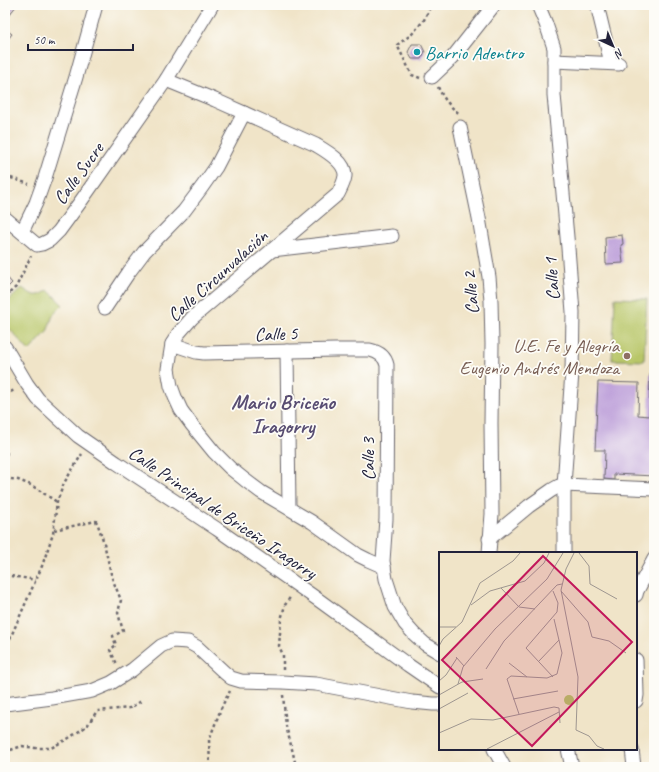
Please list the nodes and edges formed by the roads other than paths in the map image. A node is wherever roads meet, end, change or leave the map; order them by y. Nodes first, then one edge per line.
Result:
1 (96, 5) edge
2 (212, 5) edge
3 (494, 5) edge
4 (538, 5) edge
5 (598, 5) edge
6 (554, 61) junction
7 (432, 77) road end
8 (166, 80) junction
9 (244, 113) junction
10 (460, 127) road end
11 (5, 218) edge
12 (22, 232) junction
13 (392, 236) dead end
14 (272, 250) junction
15 (105, 308) dead end
16 (172, 344) junction
17 (5, 347) edge
18 (287, 351) junction
19 (381, 354) joint
20 (564, 485) junction
21 (654, 490) edge
22 (289, 508) junction
23 (489, 539) junction
24 (489, 552) edge
25 (564, 552) edge
26 (654, 559) edge
27 (384, 567) junction
28 (637, 591) edge
29 (439, 652) edge
30 (439, 686) edge
31 (5, 704) edge
32 (439, 704) edge
33 (495, 750) edge
34 (568, 750) edge
35 (632, 750) edge
36 (504, 767) edge
37 (572, 767) edge
38 (634, 767) edge

1 - 12 street
2 - 8 street, Calle Sucre
3 - 7 street
4 - 6 street, Calle 1
5 - 6 street
6 - 20 street, Calle 1
8 - 9 street, Calle Circunvalación
8 - 12 street, Calle Sucre
9 - 14 street, Calle Circunvalación
9 - 15 street
10 - 23 street, Calle 2
11 - 12 street
13 - 14 street
14 - 16 street, Calle Circunvalación
16 - 18 street, Calle 5
16 - 22 street, Calle Circunvalación
17 - 30 street, Calle Principal de Briceño Iragorry
18 - 19 street, Calle 5
18 - 22 street
19 - 27 street, Calle 3
20 - 21 street
20 - 23 street
20 - 25 street, Calle 1
22 - 27 street, Calle Circunvalación
23 - 24 street, Calle 2
26 - 28 street
27 - 29 street
31 - 32 street
33 - 36 street
34 - 37 street
35 - 38 street

